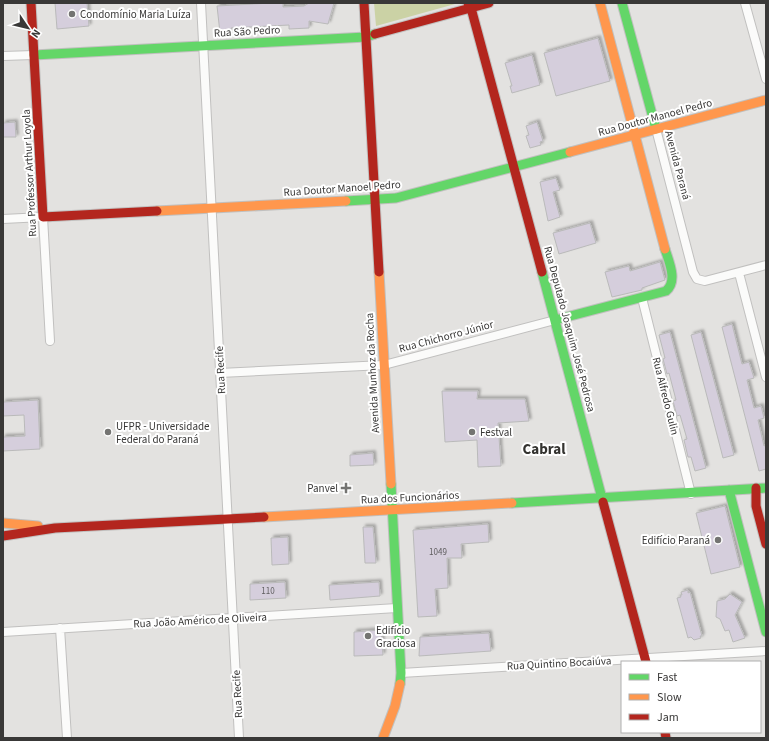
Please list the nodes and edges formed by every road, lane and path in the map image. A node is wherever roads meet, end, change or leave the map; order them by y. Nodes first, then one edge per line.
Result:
1 (31, 3) edge
2 (201, 3) edge
3 (364, 3) edge
4 (489, 3) edge
5 (600, 3) edge
6 (622, 3) edge
7 (745, 3) edge
8 (469, 5) edge
9 (366, 37) junction
10 (203, 45) junction
11 (34, 55) junction
12 (3, 56) edge
13 (766, 80) edge
14 (766, 100) edge
15 (656, 129) junction
16 (635, 135) junction
17 (372, 143) junction
18 (514, 166) junction
19 (396, 198) junction
20 (375, 200) junction
21 (212, 208) junction
22 (43, 217) junction
23 (3, 219) edge
24 (766, 265) edge
25 (739, 273) junction
26 (642, 298) junction
27 (555, 320) junction
28 (50, 341) dead end
29 (384, 365) junction
30 (220, 373) junction
31 (766, 377) edge
32 (756, 488) junction
33 (766, 488) edge
34 (729, 490) junction
35 (691, 494) junction
36 (602, 498) junction
37 (392, 510) junction
38 (228, 519) junction
39 (3, 523) edge
40 (55, 528) junction
41 (3, 536) edge
42 (766, 544) edge
43 (397, 608) junction
44 (233, 618) junction
45 (60, 628) junction
46 (3, 632) edge
47 (766, 632) edge
48 (766, 651) edge
49 (646, 660) edge
50 (621, 661) edge
51 (627, 661) edge
52 (401, 673) junction
53 (67, 738) edge
54 (239, 738) edge
55 (383, 738) edge

1 - 11 main road, Rua Professor Arthur Loyola
2 - 10 street, Rua Recife
3 - 9 main road, Avenida Munhoz da Rocha
4 - 8 main road, Rua São Pedro
5 - 16 main road
6 - 15 main road, Avenida Paraná
7 - 13 street
8 - 9 main road, Rua São Pedro
8 - 18 main road, Rua Deputado Joaquim José Pedrosa
9 - 10 main road, Rua São Pedro
9 - 17 main road, Avenida Munhoz da Rocha
10 - 11 main road, Rua São Pedro
10 - 21 street, Rua Recife
11 - 12 street, Rua São Pedro
11 - 22 main road, Rua Professor Arthur Loyola
14 - 15 main road, Rua Doutor Manoel Pedro
15 - 16 main road, Rua Doutor Manoel Pedro
15 - 25 street, Avenida Paraná
16 - 18 main road, Rua Doutor Manoel Pedro
16 - 26 main road, Rua Chichorro Júnior
17 - 19 main road
17 - 20 main road, Avenida Munhoz da Rocha
18 - 19 main road, Rua Doutor Manoel Pedro
18 - 27 main road, Rua Deputado Joaquim José Pedrosa
19 - 20 main road, Rua Doutor Manoel Pedro
20 - 21 main road, Rua Doutor Manoel Pedro
20 - 29 main road, Avenida Munhoz da Rocha
21 - 22 main road, Rua Doutor Manoel Pedro
21 - 30 street, Rua Recife
22 - 23 street, Rua Doutor Manoel Pedro
22 - 28 street, Rua Professor Arthur Loyola
24 - 25 street
25 - 31 street
26 - 27 main road, Rua Chichorro Júnior
26 - 35 street, Rua Alfredo Gulin
27 - 29 street, Rua Chichorro Júnior
27 - 36 main road, Rua Deputado Joaquim José Pedrosa
29 - 30 street, Rua Chichorro Júnior
29 - 37 main road, Avenida Munhoz da Rocha
30 - 38 street, Rua Recife
32 - 33 main road, Rua dos Funcionários
32 - 34 main road, Rua dos Funcionários
32 - 42 main road
34 - 35 main road, Rua dos Funcionários
34 - 47 main road
35 - 36 main road, Rua dos Funcionários
36 - 37 main road, Rua dos Funcionários
36 - 49 main road, Rua Deputado Joaquim José Pedrosa
37 - 38 main road, Rua dos Funcionários
37 - 43 main road, Avenida Munhoz da Rocha
38 - 40 main road, Rua dos Funcionários
38 - 44 street, Rua Recife
39 - 40 main road, Rua dos Funcionários
40 - 41 main road, Rua dos Funcionários
43 - 44 street, Rua João Américo de Oliveira
43 - 52 main road, Avenida Munhoz da Rocha
44 - 45 street, Rua João Américo de Oliveira
44 - 54 street, Rua Recife
45 - 46 street, Rua João Américo de Oliveira
45 - 53 street
48 - 49 street, Rua Quintino Bocaiúva
49 - 51 street, Rua Quintino Bocaiúva
50 - 52 street, Rua Quintino Bocaiúva
52 - 55 main road, Avenida Munhoz da Rocha

